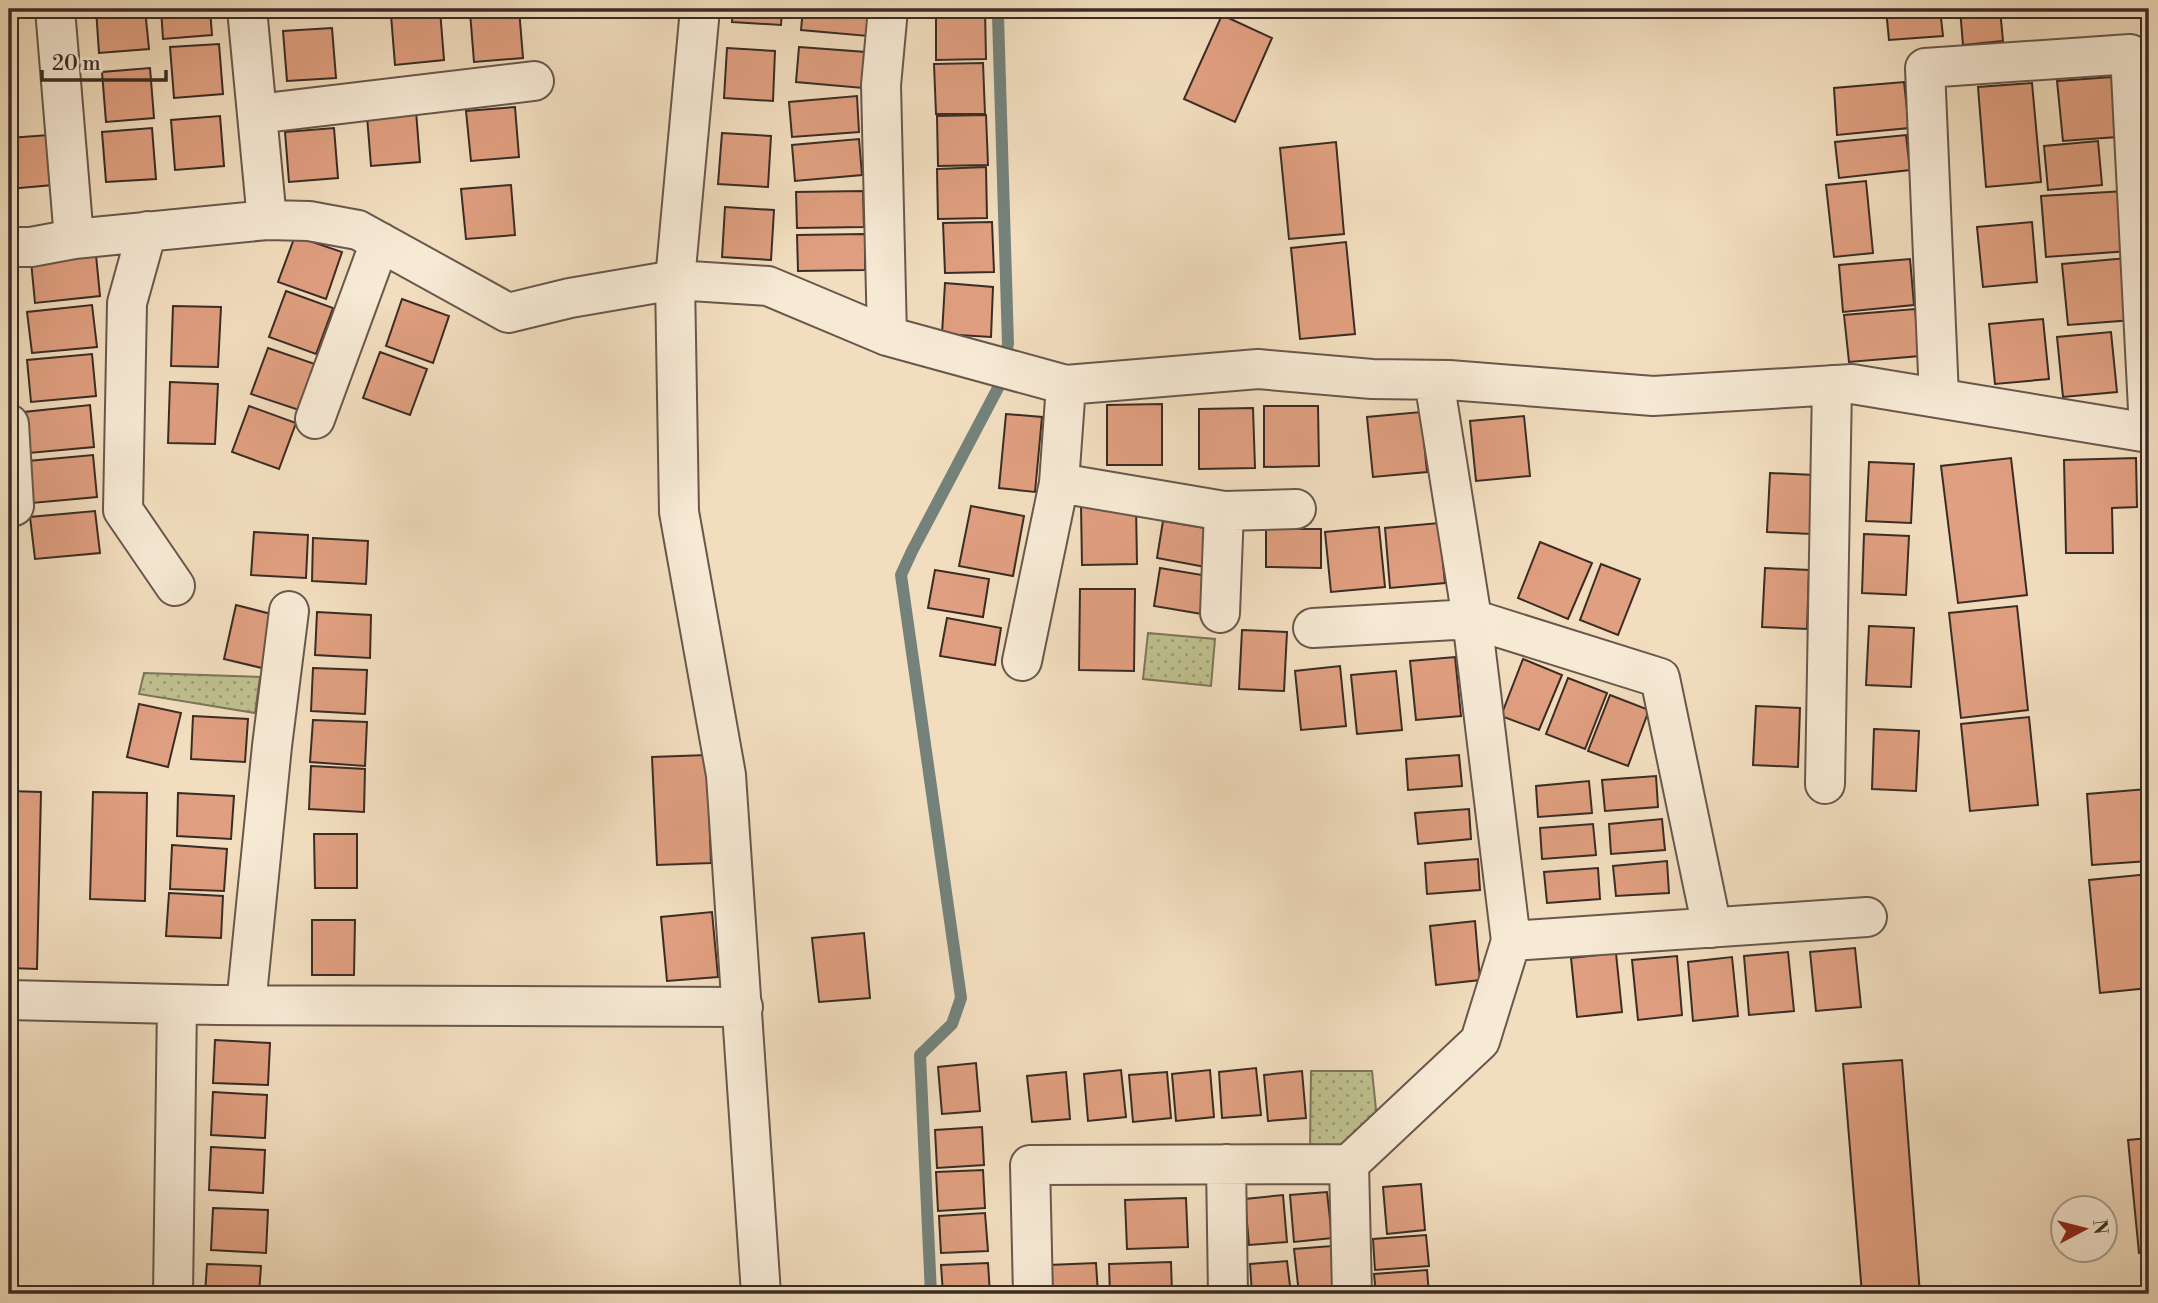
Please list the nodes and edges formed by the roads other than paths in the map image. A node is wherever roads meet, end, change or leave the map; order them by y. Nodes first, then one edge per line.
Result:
1 (55, 9) edge
2 (247, 9) edge
3 (701, 9) edge
4 (888, 9) edge
5 (534, 81) dead end
6 (257, 114) junction
7 (267, 220) junction
8 (147, 231) junction
9 (74, 239) junction
10 (380, 242) junction
11 (9, 247) edge
12 (675, 280) junction
13 (887, 336) junction
14 (1434, 380) junction
15 (1066, 385) junction
16 (1832, 385) junction
17 (1939, 397) junction
18 (315, 419) dead end
19 (9, 424) edge
20 (2149, 431) edge
21 (1059, 483) junction
22 (14, 506) dead end
23 (1296, 509) dead end
24 (1224, 511) junction
25 (175, 586) dead end
26 (289, 611) dead end
27 (1220, 613) dead end
28 (1472, 619) junction
29 (1313, 628) dead end
30 (1022, 661) dead end
31 (1825, 784) dead end
32 (1867, 917) dead end
33 (1712, 928) junction
34 (1511, 942) junction
35 (9, 1000) edge
36 (177, 1004) junction
37 (246, 1005) junction
38 (743, 1007) junction
39 (1226, 1164) junction
40 (1349, 1164) junction
41 (173, 1294) edge
42 (761, 1294) edge
43 (1033, 1294) edge
44 (1228, 1294) edge
45 (1352, 1294) edge

1 - 9 street
2 - 6 street
3 - 12 street
4 - 13 street
5 - 6 street
6 - 7 street
7 - 8 street
7 - 10 street
8 - 9 street
8 - 25 street
9 - 11 street
10 - 12 street
10 - 18 street
12 - 13 street
12 - 38 street
13 - 15 street
14 - 15 street
14 - 16 street
14 - 28 street
15 - 21 street
16 - 17 street
16 - 31 street
17 - 20 street
17 - 20 street
19 - 22 street
21 - 24 street
21 - 30 street
23 - 24 street
24 - 27 street
26 - 37 street
28 - 29 street
28 - 33 street
28 - 34 street
32 - 33 street
33 - 34 street
34 - 40 street
35 - 36 street
36 - 37 street
36 - 41 street
37 - 38 street
38 - 42 street
39 - 40 street
39 - 43 street
39 - 44 street
40 - 45 street

